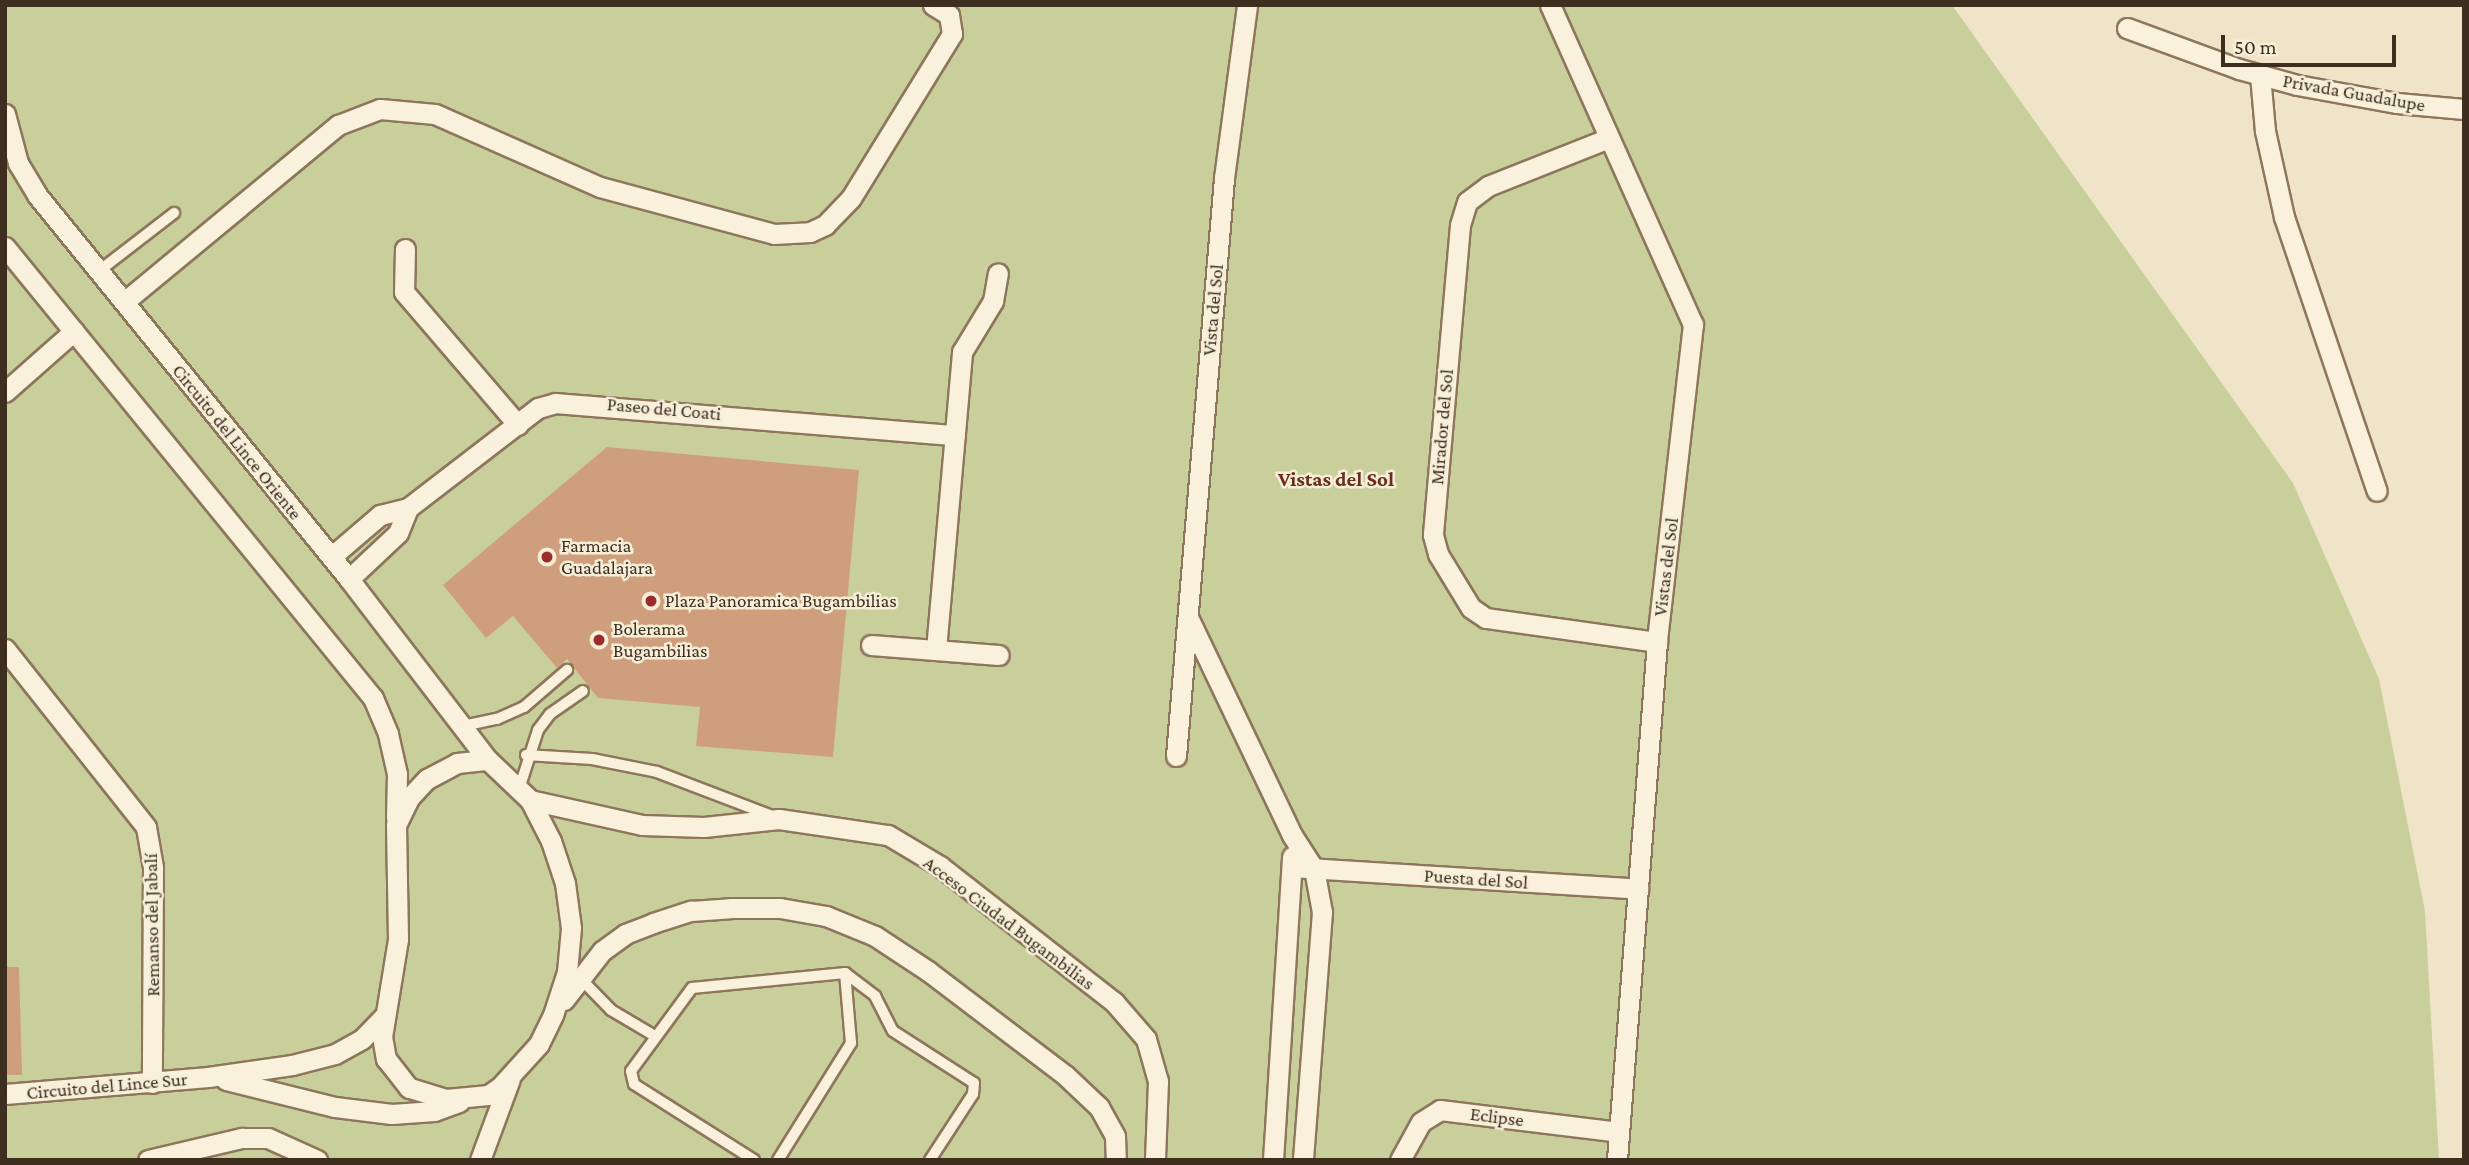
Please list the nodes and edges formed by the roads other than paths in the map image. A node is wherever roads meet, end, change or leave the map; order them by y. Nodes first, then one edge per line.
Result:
1 (933, 5) edge
2 (1247, 5) edge
3 (1550, 5) edge
4 (2127, 28) dead end
5 (2260, 75) junction
6 (2464, 109) edge
7 (5, 114) edge
8 (1609, 138) junction
9 (174, 213) dead end
10 (5, 247) edge
11 (405, 249) dead end
12 (99, 271) junction
13 (998, 273) dead end
14 (124, 302) junction
15 (74, 331) junction
16 (5, 392) edge
17 (518, 425) junction
18 (955, 435) junction
19 (2377, 491) dead end
20 (408, 508) junction
21 (331, 557) junction
22 (348, 579) junction
23 (1188, 616) junction
24 (1657, 642) junction
25 (871, 645) dead end
26 (5, 649) edge
27 (936, 650) junction
28 (999, 656) dead end
29 (567, 670) dead end
30 (583, 691) dead end
31 (463, 726) junction
32 (526, 755) junction
33 (1176, 756) dead end
34 (488, 760) junction
35 (524, 794) junction
36 (779, 819) junction
37 (396, 825) junction
38 (1292, 835) junction
39 (1293, 867) junction
40 (1314, 869) junction
41 (1638, 889) junction
42 (845, 973) junction
43 (580, 978) junction
44 (554, 1015) junction
45 (384, 1016) junction
46 (655, 1036) junction
47 (208, 1077) junction
48 (510, 1078) junction
49 (152, 1083) junction
50 (5, 1094) edge
51 (467, 1099) junction
52 (1278, 1114) junction
53 (1310, 1116) junction
54 (1619, 1132) junction
55 (1158, 1154) edge
56 (148, 1160) edge
57 (317, 1160) edge
58 (480, 1160) edge
59 (754, 1160) edge
60 (778, 1160) edge
61 (930, 1160) edge
62 (1116, 1160) edge
63 (1273, 1160) edge
64 (1303, 1160) edge
65 (1400, 1160) edge
66 (1617, 1160) edge

1 - 14 street
2 - 23 street, Vista del Sol
3 - 8 street, Vistas del Sol
4 - 5 street, Privada Guadalupe
5 - 6 street, Privada Guadalupe
5 - 19 street
7 - 12 street, Circuito del Lince Oriente
8 - 24 street, Vistas del Sol
8 - 24 street, Mirador del Sol
9 - 12 lane
10 - 15 street
11 - 17 street
12 - 14 street, Circuito del Lince Oriente
13 - 18 street
14 - 21 street, Circuito del Lince Oriente
15 - 16 street
15 - 37 street
17 - 18 street, Paseo del Coati
17 - 20 street, Paseo del Coati
18 - 27 street
20 - 21 street, Paseo del Coati
20 - 22 street, Paseo del Coati
21 - 22 street, Circuito del Lince Oriente
22 - 31 street, Circuito del Lince Oriente
23 - 33 street, Vista del Sol
23 - 38 street
24 - 41 street, Vistas del Sol
25 - 27 street
26 - 49 street, Remanso del Jabalí
27 - 28 street
29 - 31 lane
30 - 32 lane
31 - 34 street, Circuito del Lince Oriente
32 - 35 lane
32 - 36 lane
34 - 35 street, Circuito del Lince Oriente
34 - 37 street
35 - 36 street, Acceso Ciudad Bugambilias
35 - 44 street
36 - 55 street, Acceso Ciudad Bugambilias
37 - 45 street
38 - 39 street
38 - 40 street
39 - 40 street, Puesta del Sol
39 - 52 street
40 - 41 street, Puesta del Sol
40 - 53 street
41 - 54 street, Vistas del Sol
42 - 46 lane
42 - 60 lane
42 - 61 lane
43 - 44 street
43 - 46 lane
43 - 62 street
44 - 48 street
45 - 47 street, Circuito del Lince Sur
45 - 51 street
46 - 59 lane
47 - 49 street, Circuito del Lince Sur
47 - 51 street, Circuito del Lince Sur
48 - 51 street, Circuito del Lince Sur
48 - 58 street
49 - 50 street, Circuito del Lince Sur
52 - 53 street
52 - 63 street
53 - 64 street
54 - 65 street, Eclipse
54 - 66 street, Vistas del Sol
56 - 57 street

